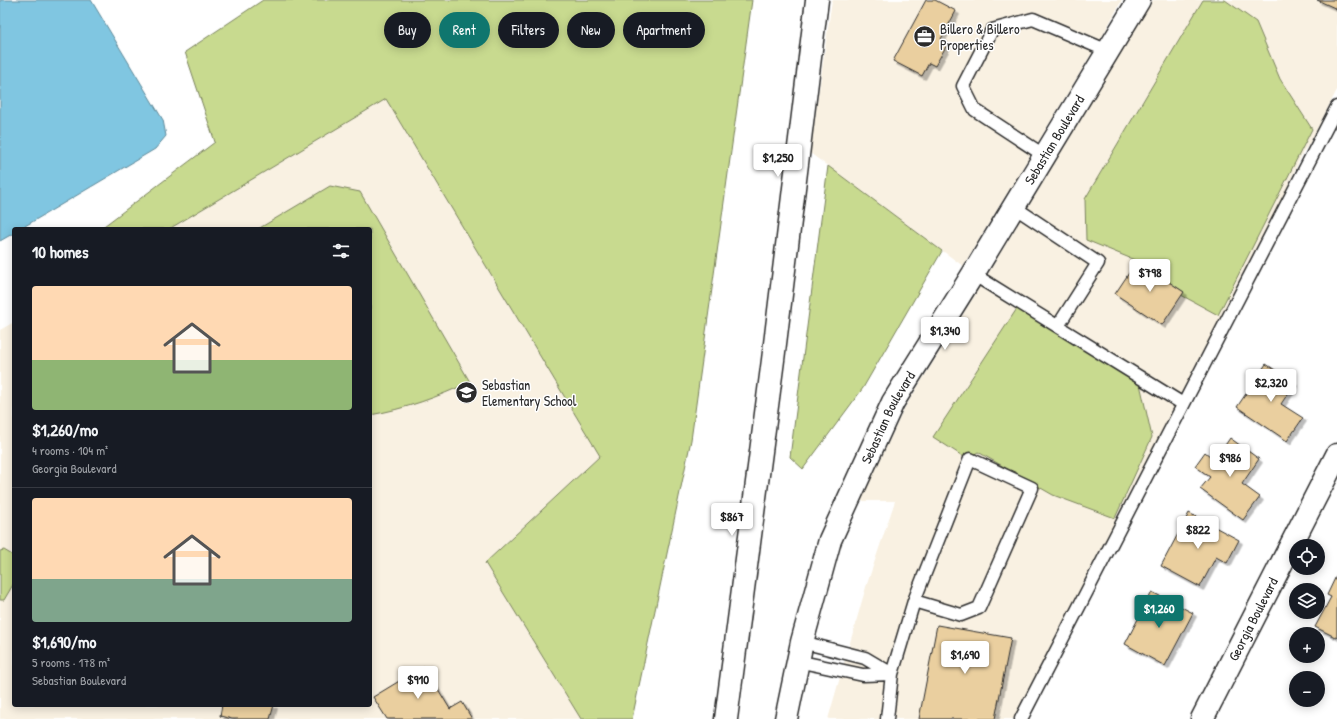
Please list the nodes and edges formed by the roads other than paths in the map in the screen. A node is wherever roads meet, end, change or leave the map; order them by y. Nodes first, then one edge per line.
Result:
1 (817, 0) edge
2 (1138, 0) edge
3 (1108, 51) junction
4 (1337, 107) edge
5 (1045, 156) junction
6 (1014, 207) junction
7 (973, 274) junction
8 (1058, 326) junction
9 (1183, 404) junction
10 (1337, 456) edge
11 (914, 600) junction
12 (799, 652) junction
13 (892, 674) junction
14 (726, 719) edge
15 (786, 719) edge
16 (887, 719) edge
17 (1021, 719) edge
18 (1202, 719) edge

1 - 14 main road
2 - 3 main road, Sebastian Boulevard
3 - 5 main road, Sebastian Boulevard
3 - 5 lane
4 - 9 lane
5 - 6 main road, Sebastian Boulevard
6 - 7 main road, Sebastian Boulevard
6 - 8 lane
7 - 8 lane
7 - 12 main road, Sebastian Boulevard
8 - 9 lane
9 - 17 lane
10 - 18 main road, Georgia Boulevard
11 - 11 lane
11 - 13 lane
12 - 13 lane
12 - 13 lane
12 - 15 main road, Sebastian Boulevard
13 - 16 lane

